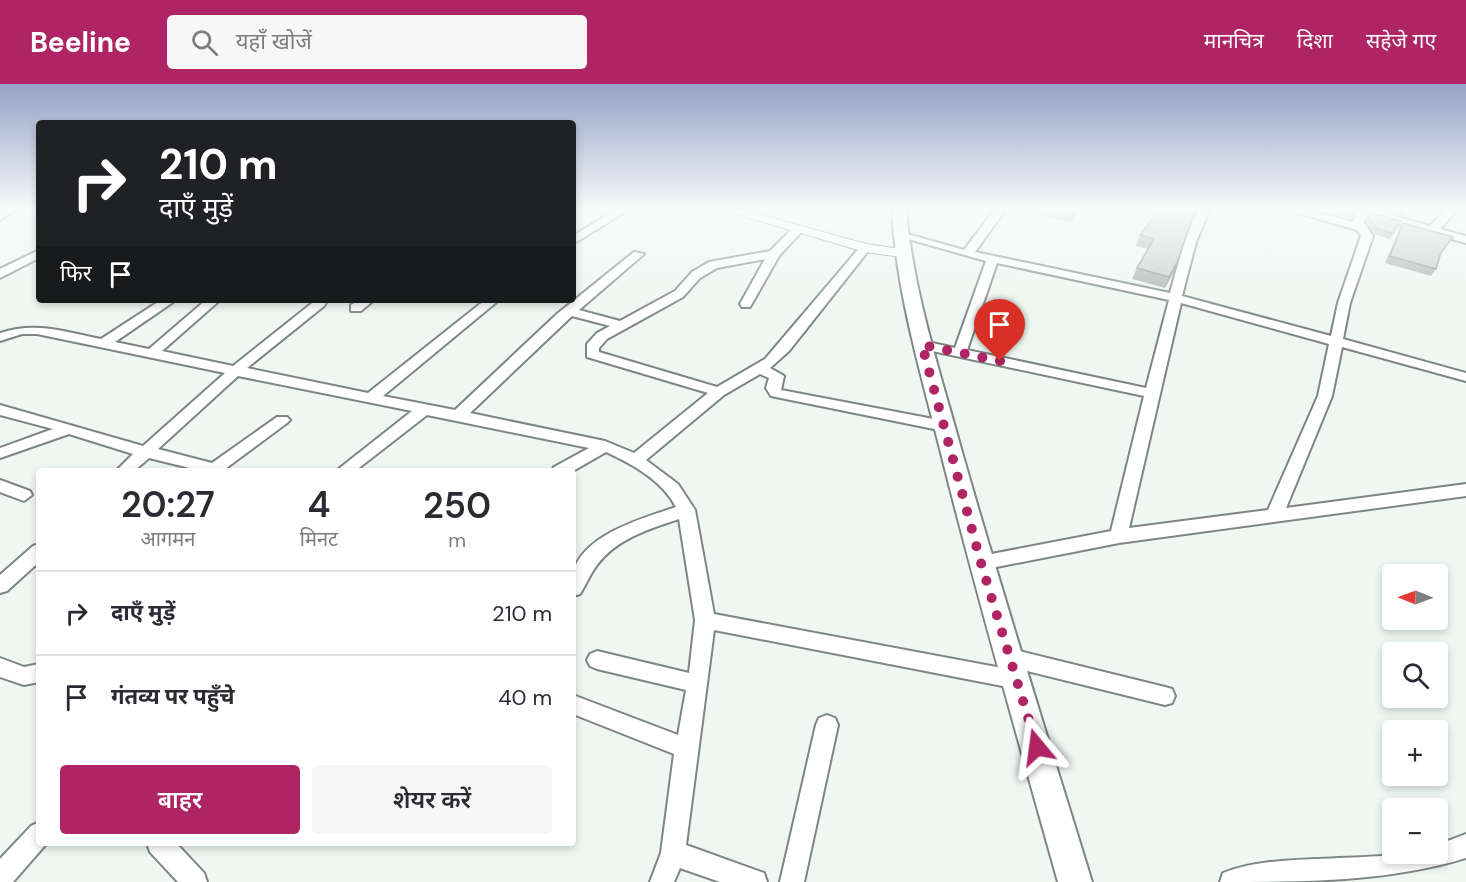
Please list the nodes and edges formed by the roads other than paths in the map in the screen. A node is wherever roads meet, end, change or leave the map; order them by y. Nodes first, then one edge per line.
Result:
1 (781, 246) edge
2 (859, 246) edge
3 (881, 246) edge
4 (901, 246) edge
5 (916, 246) edge
6 (973, 246) edge
7 (1190, 246) edge
8 (1364, 246) edge
9 (865, 248) junction
10 (639, 254) dead end
11 (774, 254) junction
12 (967, 254) junction
13 (36, 255) edge
14 (993, 259) junction
15 (0, 274) edge
16 (1176, 298) junction
17 (165, 303) edge
18 (210, 303) edge
19 (320, 303) dead end
20 (364, 303) edge
21 (489, 303) edge
22 (746, 304) dead end
23 (356, 308) dead end
24 (570, 311) junction
25 (621, 325) junction
26 (0, 337) edge
27 (1336, 342) junction
28 (104, 343) junction
29 (922, 345) junction
30 (960, 352) junction
31 (152, 353) junction
32 (759, 368) junction
33 (236, 370) junction
34 (1466, 377) edge
35 (718, 392) junction
36 (1150, 393) junction
37 (371, 398) junction
38 (425, 409) junction
39 (0, 410) edge
40 (458, 416) junction
41 (282, 420) dead end
42 (944, 426) junction
43 (70, 428) junction
44 (605, 446) junction
45 (144, 451) junction
46 (0, 453) edge
47 (636, 460) junction
48 (126, 468) edge
49 (211, 468) edge
50 (219, 468) edge
51 (348, 468) edge
52 (565, 468) edge
53 (0, 486) edge
54 (1466, 490) edge
55 (24, 495) dead end
56 (686, 510) junction
57 (1275, 513) junction
58 (1119, 536) junction
59 (36, 554) edge
60 (981, 563) junction
61 (576, 584) edge
62 (0, 586) edge
63 (705, 620) junction
64 (0, 656) edge
65 (597, 660) dead end
66 (0, 666) edge
67 (1014, 669) junction
68 (36, 674) edge
69 (698, 684) junction
70 (1165, 696) dead end
71 (576, 706) edge
72 (827, 724) dead end
73 (686, 748) junction
74 (36, 837) edge
75 (162, 846) edge
76 (1466, 846) edge
77 (673, 853) junction
78 (0, 878) edge
79 (195, 882) edge
80 (662, 882) edge
81 (755, 882) edge
82 (792, 882) edge
83 (1075, 882) edge
84 (1232, 882) edge

1 - 11 street
2 - 9 street
3 - 9 street
4 - 29 main road
5 - 12 street
6 - 12 street
7 - 16 street
8 - 27 street
9 - 32 street
10 - 24 street
11 - 22 street
11 - 25 street
12 - 14 street
13 - 15 street
14 - 16 street
14 - 30 street
16 - 27 street
16 - 36 street
17 - 28 street
18 - 31 street
19 - 33 street
20 - 23 street
21 - 37 street
24 - 25 street
24 - 40 street
25 - 35 street
26 - 28 street
27 - 34 street
27 - 57 street
28 - 31 street
29 - 30 street
29 - 42 main road
30 - 36 street
31 - 33 street
32 - 35 street
32 - 42 street
33 - 37 street
33 - 45 street
35 - 47 street
36 - 58 street
37 - 38 street
38 - 40 street
38 - 51 street
39 - 43 street
40 - 44 street
41 - 50 street
42 - 60 main road
43 - 45 street
43 - 46 street
44 - 47 street
44 - 52 street
45 - 48 street
45 - 49 street
47 - 56 street
53 - 55 street
54 - 57 street
56 - 61 street
56 - 63 street
57 - 58 street
58 - 60 street
59 - 62 street
60 - 67 main road
63 - 67 street
63 - 69 street
64 - 66 street
65 - 69 street
66 - 68 street
67 - 70 street
67 - 83 main road
69 - 73 street
71 - 73 street
72 - 82 street
73 - 77 street
74 - 78 street
75 - 79 street
76 - 84 street
77 - 80 street
77 - 81 street

